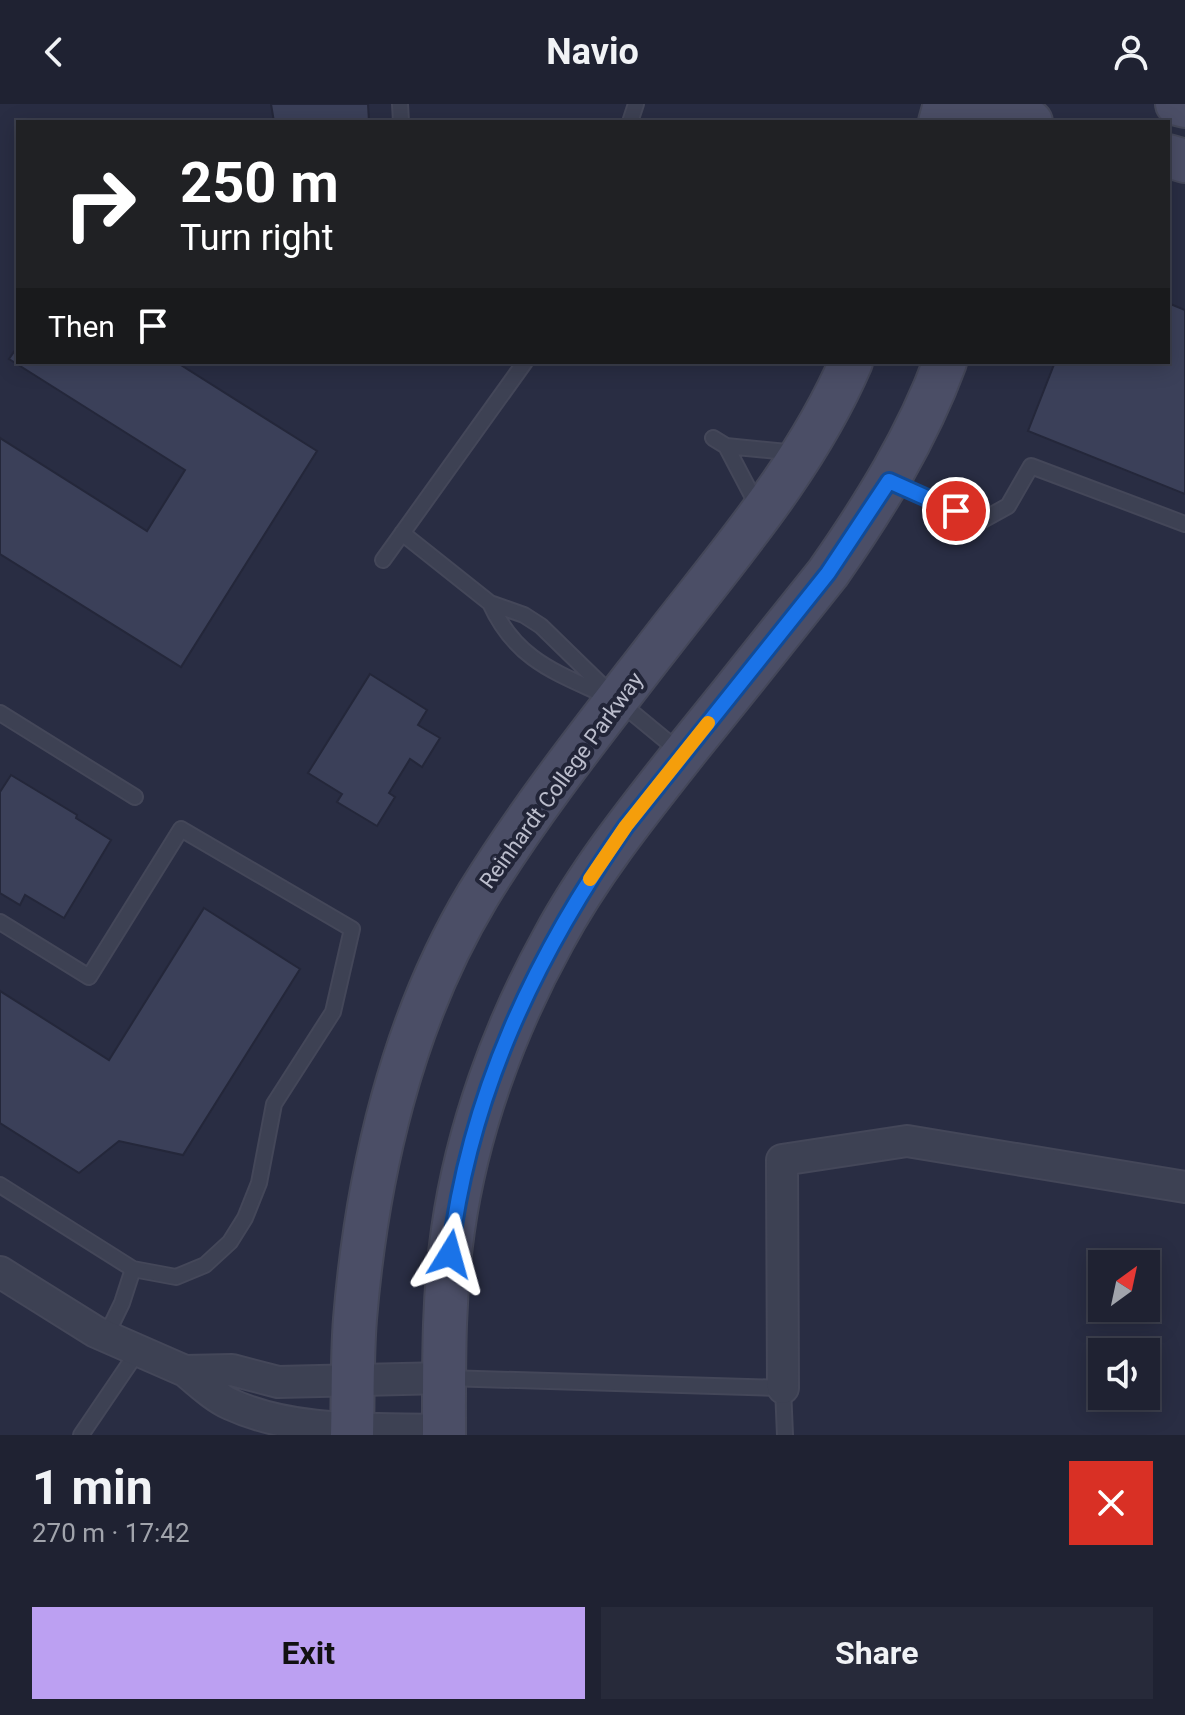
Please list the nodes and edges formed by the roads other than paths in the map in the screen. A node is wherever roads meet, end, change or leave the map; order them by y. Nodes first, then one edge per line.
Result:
1 (977, 104) edge
2 (1177, 104) edge
3 (1185, 106) edge
4 (1024, 117) edge
5 (524, 364) edge
6 (850, 364) edge
7 (944, 364) edge
8 (801, 454) junction
9 (889, 481) junction
10 (762, 514) junction
11 (1185, 524) edge
12 (402, 533) junction
13 (383, 560) dead end
14 (490, 603) junction
15 (617, 700) junction
16 (0, 713) edge
17 (683, 755) junction
18 (135, 797) dead end
19 (0, 922) edge
20 (0, 1185) edge
21 (1185, 1187) edge
22 (133, 1269) junction
23 (0, 1272) edge
24 (106, 1336) junction
25 (138, 1351) junction
26 (185, 1371) junction
27 (444, 1378) junction
28 (353, 1380) junction
29 (783, 1388) junction
30 (352, 1432) edge
31 (444, 1432) edge
32 (81, 1435) edge
33 (785, 1435) edge

1 - 4 street
2 - 3 street
5 - 12 lane
6 - 8 street, Reinhardt College Parkway
7 - 9 street
8 - 10 street, Reinhardt College Parkway
8 - 10 lane
9 - 11 lane
9 - 17 street
10 - 15 street, Reinhardt College Parkway
12 - 13 lane
12 - 14 lane
14 - 15 lane
14 - 15 lane
15 - 17 lane
15 - 28 street, Reinhardt College Parkway
16 - 18 lane
17 - 27 street
19 - 22 lane
20 - 22 lane
21 - 29 street
22 - 24 lane
23 - 24 street
24 - 25 street
25 - 26 street
25 - 32 lane
26 - 28 street
26 - 30 street
27 - 28 street
27 - 29 lane
27 - 31 street
28 - 30 street, Reinhardt College Parkway
29 - 33 lane
30 - 31 street

